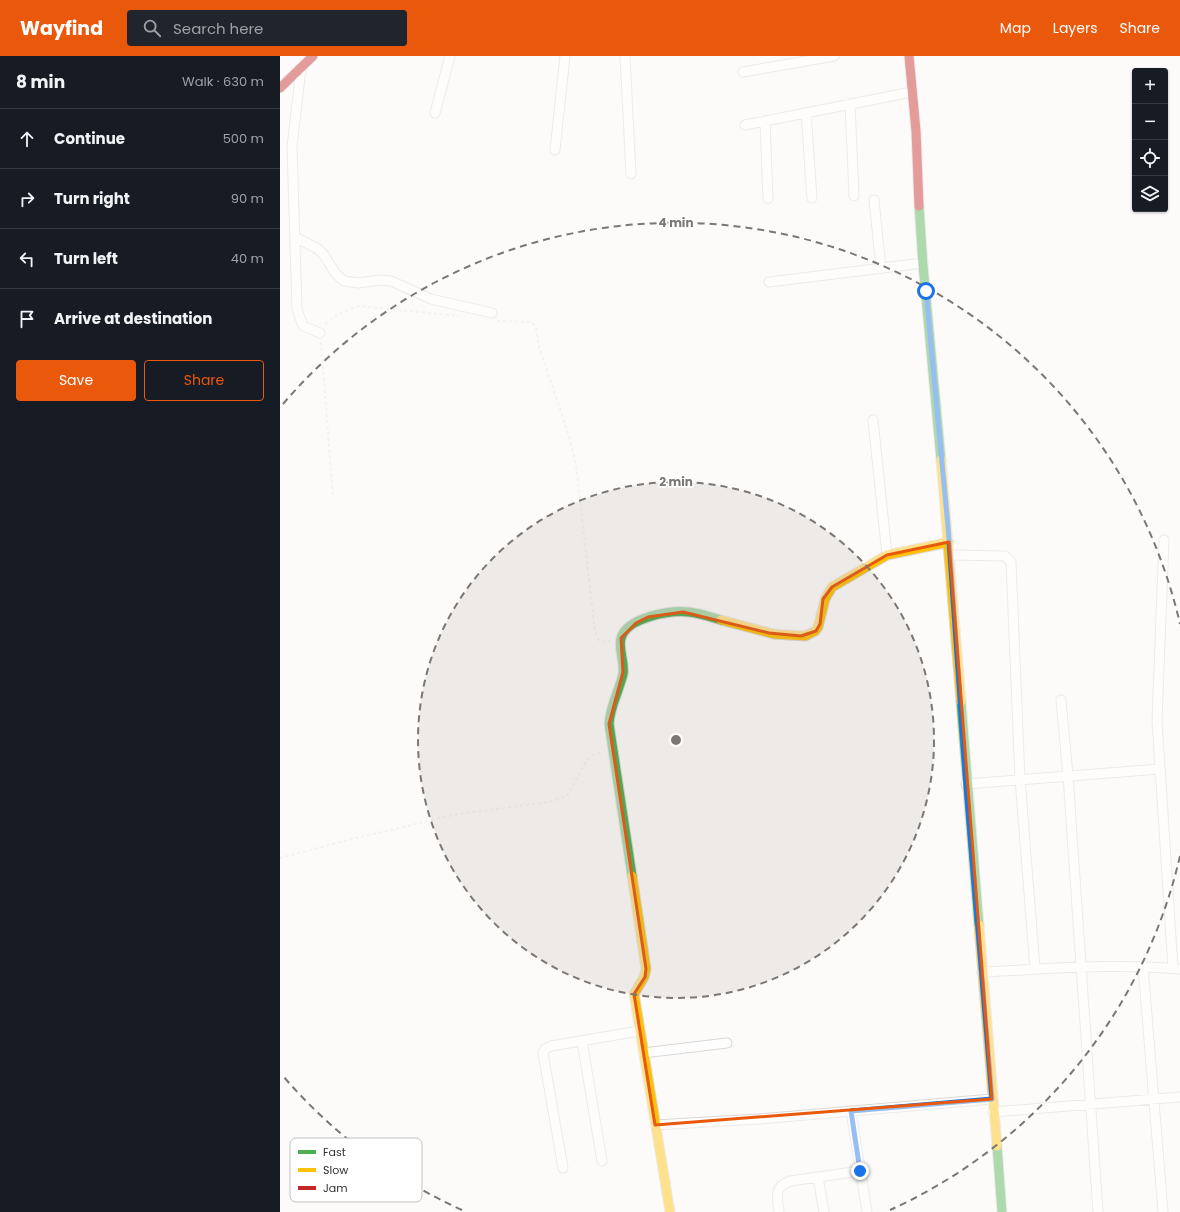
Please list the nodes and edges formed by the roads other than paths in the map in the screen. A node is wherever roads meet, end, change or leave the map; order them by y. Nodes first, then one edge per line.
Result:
1 (313, 56) edge
2 (450, 56) edge
3 (565, 56) edge
4 (625, 56) edge
5 (834, 56) edge
6 (909, 56) edge
7 (301, 68) junction
8 (743, 72) dead end
9 (280, 88) edge
10 (912, 92) junction
11 (850, 104) junction
12 (435, 113) dead end
13 (806, 113) junction
14 (765, 121) junction
15 (745, 125) dead end
16 (555, 150) dead end
17 (631, 174) dead end
18 (854, 196) dead end
19 (812, 198) dead end
20 (768, 199) dead end
21 (874, 200) dead end
22 (295, 237) junction
23 (923, 263) junction
24 (881, 268) junction
25 (769, 282) dead end
26 (492, 316) road end
27 (320, 333) road end
28 (873, 420) dead end
29 (1164, 540) dead end
30 (949, 542) junction
31 (887, 555) junction
32 (950, 555) junction
33 (1061, 700) dead end
34 (1160, 769) junction
35 (1068, 776) junction
36 (1020, 780) junction
37 (966, 784) junction
38 (1143, 966) junction
39 (1080, 968) junction
40 (1035, 969) junction
41 (1176, 969) edge
42 (982, 972) junction
43 (639, 1032) junction
44 (582, 1041) junction
45 (727, 1043) dead end
46 (643, 1053) junction
47 (1180, 1098) edge
48 (992, 1099) junction
49 (1154, 1099) junction
50 (1091, 1104) junction
51 (851, 1111) junction
52 (993, 1112) junction
53 (655, 1125) junction
54 (602, 1161) dead end
55 (563, 1168) dead end
56 (860, 1171) junction
57 (818, 1177) junction
58 (670, 1212) edge
59 (779, 1212) edge
60 (824, 1212) edge
61 (867, 1212) edge
62 (1002, 1212) edge
63 (1098, 1212) edge
64 (1163, 1212) edge

1 - 7 street
2 - 12 street
3 - 16 street
4 - 17 street
5 - 8 street
6 - 10 street
7 - 9 street
7 - 22 street
10 - 11 street
10 - 23 street
11 - 13 street
11 - 18 street
13 - 14 street
13 - 19 street
14 - 15 street
14 - 20 street
21 - 24 street
22 - 26 street
22 - 27 street
23 - 24 street
23 - 30 street
24 - 25 street
28 - 31 street
29 - 34 street
30 - 31 street
30 - 32 street
31 - 43 street
32 - 36 street
32 - 37 street
33 - 35 street
34 - 35 street
34 - 41 street
35 - 36 street
35 - 39 street
36 - 37 street
36 - 40 street
37 - 42 street
38 - 39 street
38 - 41 street
38 - 49 street
39 - 40 street
39 - 50 street
40 - 42 street
42 - 48 street
43 - 44 street
43 - 46 street
44 - 54 street
44 - 55 street
45 - 46 street
46 - 53 street
47 - 49 street
48 - 51 street
48 - 52 street
49 - 50 street
49 - 64 street
50 - 52 street
50 - 63 street
51 - 53 street
51 - 56 street
52 - 62 street
53 - 58 street
56 - 57 street
56 - 61 street
57 - 59 street
57 - 60 street

